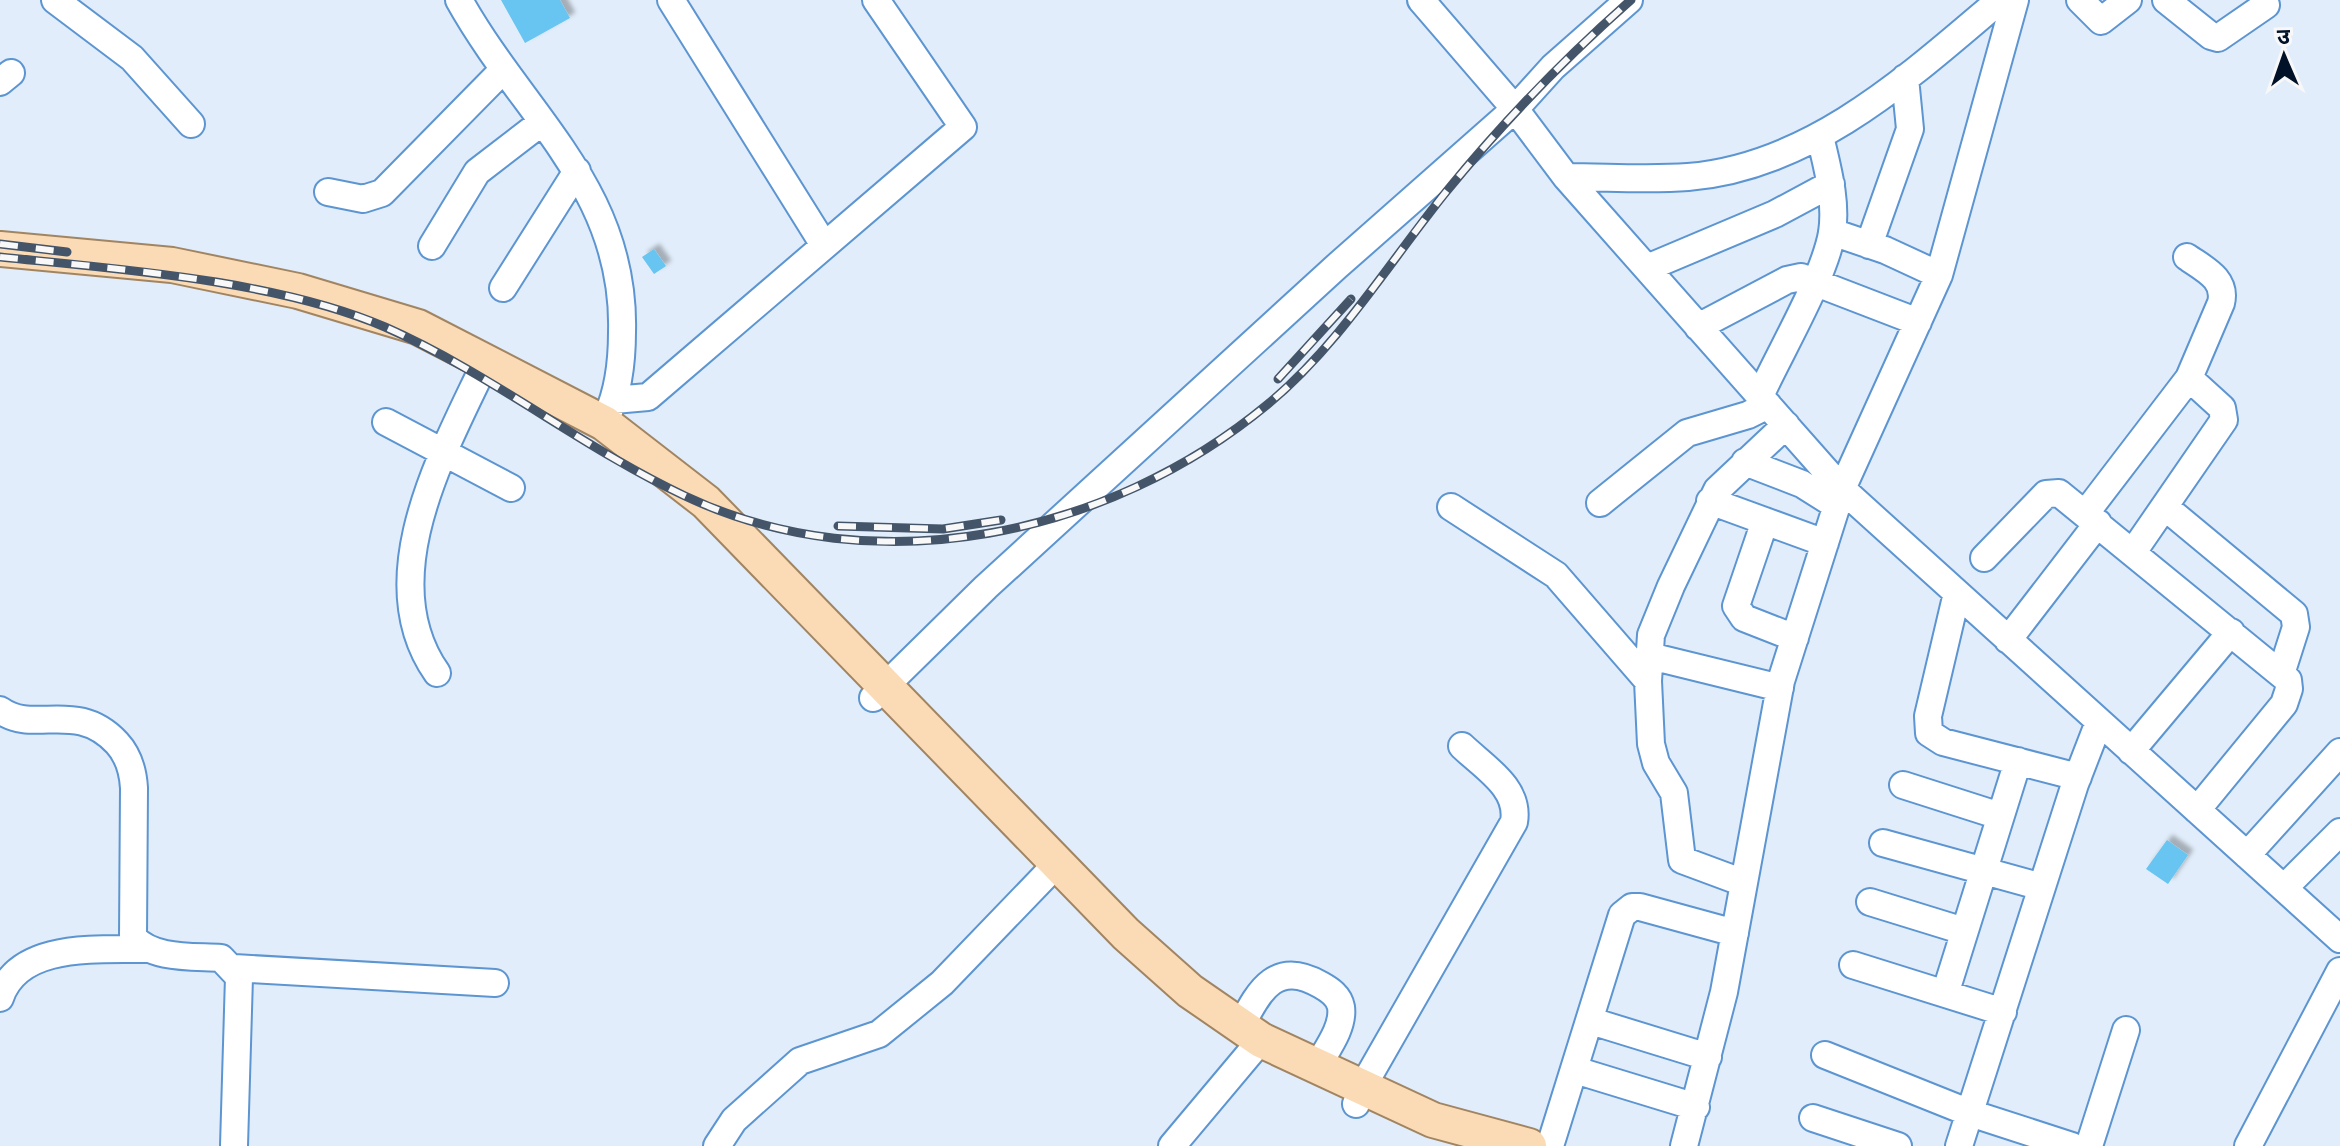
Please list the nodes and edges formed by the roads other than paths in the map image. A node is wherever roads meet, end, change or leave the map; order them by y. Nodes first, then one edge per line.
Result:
1 (55, 0) edge
2 (459, 0) edge
3 (671, 0) edge
4 (876, 0) edge
5 (1421, 0) edge
6 (1629, 0) edge
7 (2000, 0) edge
8 (2015, 0) edge
9 (2080, 0) edge
10 (2128, 0) edge
11 (2166, 0) edge
12 (2266, 5) dead end
13 (503, 70) junction
14 (1905, 78) junction
15 (1515, 109) junction
16 (542, 122) junction
17 (191, 124) dead end
18 (1820, 136) junction
19 (577, 171) junction
20 (1566, 177) junction
21 (1831, 184) junction
22 (328, 192) dead end
23 (1832, 232) junction
24 (824, 245) junction
25 (1869, 245) junction
26 (432, 246) dead end
27 (0, 249) edge
28 (2187, 257) dead end
29 (0, 263) edge
30 (1647, 268) junction
31 (1939, 275) junction
32 (1813, 281) junction
33 (503, 288) dead end
34 (1918, 322) junction
35 (1698, 327) junction
36 (480, 374) junction
37 (2189, 378) junction
38 (1764, 401) junction
39 (605, 420) junction
40 (386, 422) dead end
41 (1786, 425) junction
42 (442, 451) junction
43 (1745, 462) junction
44 (511, 488) dead end
45 (1839, 498) junction
46 (1710, 501) junction
47 (1600, 503) dead end
48 (1451, 507) dead end
49 (2165, 507) junction
50 (2092, 519) junction
51 (1765, 521) junction
52 (1825, 543) junction
53 (2133, 552) junction
54 (1984, 558) dead end
55 (1957, 593) junction
56 (2231, 632) junction
57 (1795, 638) junction
58 (2008, 640) junction
59 (1649, 668) junction
60 (437, 673) dead end
61 (2281, 674) junction
62 (1780, 688) junction
63 (879, 692) junction
64 (0, 710) edge
65 (2099, 722) junction
66 (1462, 746) dead end
67 (2131, 751) junction
68 (2340, 752) edge
69 (2018, 761) junction
70 (2078, 777) junction
71 (1903, 785) dead end
72 (2197, 810) junction
73 (2000, 816) junction
74 (2340, 832) edge
75 (1883, 843) dead end
76 (2247, 855) junction
77 (1034, 856) junction
78 (1982, 872) junction
79 (1744, 883) junction
80 (2042, 887) junction
81 (2284, 888) junction
82 (1870, 902) dead end
83 (1964, 931) junction
84 (1735, 933) junction
85 (2340, 939) edge
86 (145, 949) junction
87 (1853, 965) dead end
88 (234, 968) junction
89 (2340, 971) edge
90 (495, 983) dead end
91 (1946, 991) junction
92 (0, 998) edge
93 (2003, 1012) junction
94 (1591, 1021) junction
95 (2126, 1030) dead end
96 (1250, 1041) junction
97 (1825, 1055) dead end
98 (1708, 1057) junction
99 (1318, 1065) junction
100 (1575, 1070) junction
101 (1359, 1095) junction
102 (1696, 1107) junction
103 (1970, 1113) junction
104 (1813, 1118) dead end
105 (234, 1146) edge
106 (717, 1146) edge
107 (1172, 1146) edge
108 (1476, 1146) edge
109 (1529, 1146) edge
110 (1550, 1146) edge
111 (1684, 1146) edge
112 (1898, 1146) edge
113 (1959, 1146) edge
114 (2072, 1146) edge
115 (2089, 1146) edge
116 (2248, 1146) edge

1 - 17 street
2 - 13 street
3 - 24 street
4 - 24 street
5 - 15 street
6 - 15 street
7 - 14 street
8 - 31 street
9 - 10 street
11 - 12 street
13 - 16 street
13 - 22 street
14 - 18 street
14 - 25 street
15 - 20 street
15 - 63 street
16 - 19 street
16 - 26 street
18 - 20 street
18 - 21 street
19 - 33 street
19 - 39 street
20 - 30 street
21 - 23 street
21 - 30 street
23 - 25 street
23 - 32 street
24 - 39 street
25 - 31 street
27 - 39 main road
28 - 37 street
29 - 36 main road
30 - 35 street
31 - 34 street
32 - 34 street
32 - 35 street
32 - 38 street
34 - 45 street
35 - 38 street
36 - 39 main road
36 - 42 street
37 - 49 street
37 - 50 street
38 - 41 street
38 - 47 street
39 - 63 main road
40 - 42 street
41 - 43 street
41 - 45 street
42 - 44 street
42 - 60 street
43 - 45 street
43 - 46 street
45 - 52 street
45 - 55 street
46 - 51 street
46 - 59 street
48 - 59 street
49 - 53 street
49 - 61 street
50 - 53 street
50 - 54 street
50 - 58 street
51 - 52 street
51 - 57 street
52 - 57 street
53 - 56 street
55 - 58 street
55 - 69 street
56 - 61 street
56 - 67 street
57 - 62 street
58 - 65 street
59 - 62 street
59 - 79 street
61 - 72 street
62 - 79 street
63 - 77 main road
64 - 86 street
65 - 67 street
65 - 70 street
66 - 101 street
67 - 72 street
68 - 76 street
69 - 70 street
69 - 73 street
70 - 80 street
71 - 73 street
72 - 76 street
73 - 78 street
74 - 81 street
75 - 78 street
76 - 81 street
77 - 96 main road
77 - 106 street
78 - 80 street
78 - 83 street
79 - 84 street
80 - 93 street
81 - 85 street
82 - 83 street
83 - 91 street
84 - 94 street
84 - 98 street
86 - 88 street
86 - 92 street
87 - 91 street
88 - 90 street
88 - 105 street
89 - 116 street
91 - 93 street
93 - 103 street
94 - 98 street
94 - 100 street
95 - 115 street
96 - 99 main road
96 - 99 street
96 - 101 main road
96 - 107 street
97 - 103 street
98 - 102 street
99 - 101 main road
100 - 102 street
100 - 110 street
101 - 108 main road
101 - 109 main road
102 - 111 street
103 - 113 street
103 - 114 street
104 - 112 street

